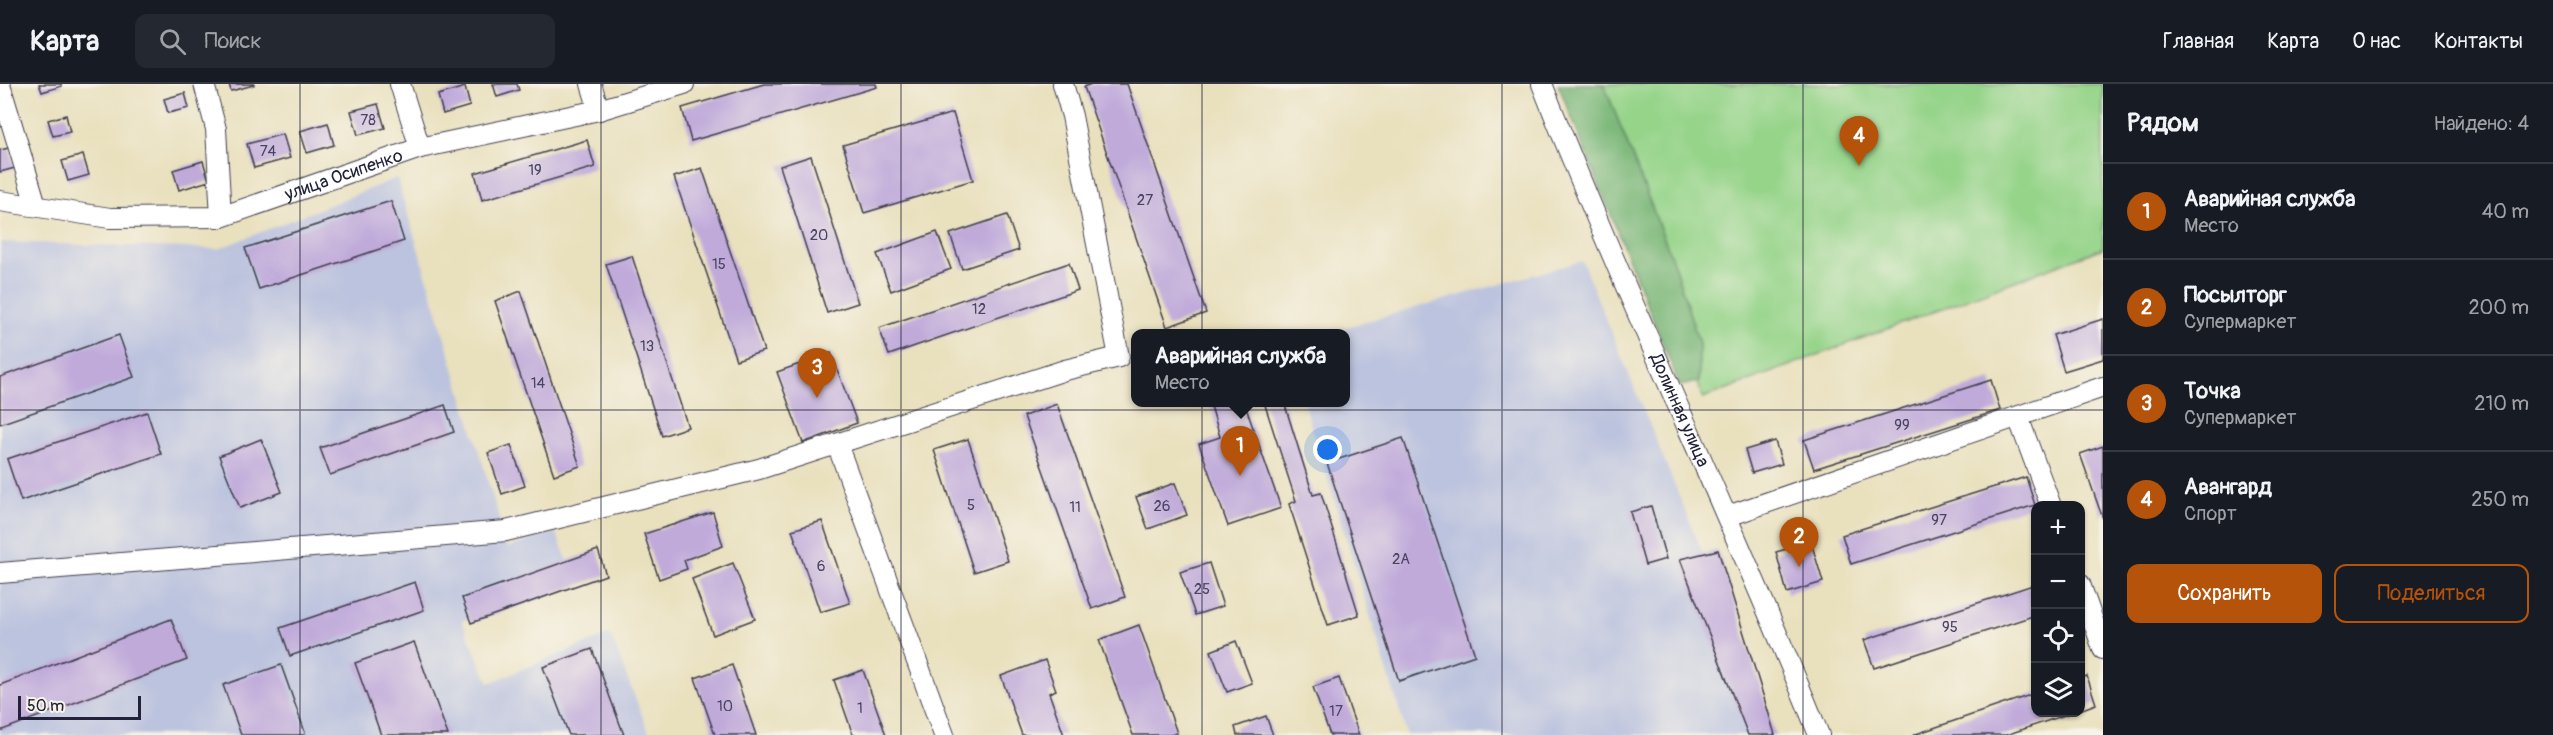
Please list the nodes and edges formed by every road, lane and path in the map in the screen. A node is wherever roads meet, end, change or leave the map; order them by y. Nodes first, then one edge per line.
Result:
1 (204, 84) edge
2 (400, 84) edge
3 (591, 84) edge
4 (684, 84) edge
5 (1063, 84) edge
6 (1542, 84) edge
7 (0, 85) edge
8 (599, 110) junction
9 (420, 148) junction
10 (0, 201) edge
11 (36, 205) junction
12 (221, 217) junction
13 (2103, 387) edge
14 (2018, 417) junction
15 (837, 444) junction
16 (2048, 501) edge
17 (1728, 516) junction
18 (0, 573) edge
19 (2085, 598) edge
20 (2103, 649) edge
21 (945, 735) edge
22 (1819, 735) edge

1 - 12 street
2 - 9 street
3 - 8 street
4 - 8 street, улица Осипенко
5 - 15 street
6 - 17 street, Долинная улица
7 - 11 street
8 - 9 street, улица Осипенко
9 - 12 street, улица Осипенко
10 - 11 street, улица Осипенко
11 - 12 street, улица Осипенко
13 - 14 street
14 - 16 street
14 - 17 street
15 - 18 street
15 - 21 street
17 - 22 street, Долинная улица
19 - 20 street

